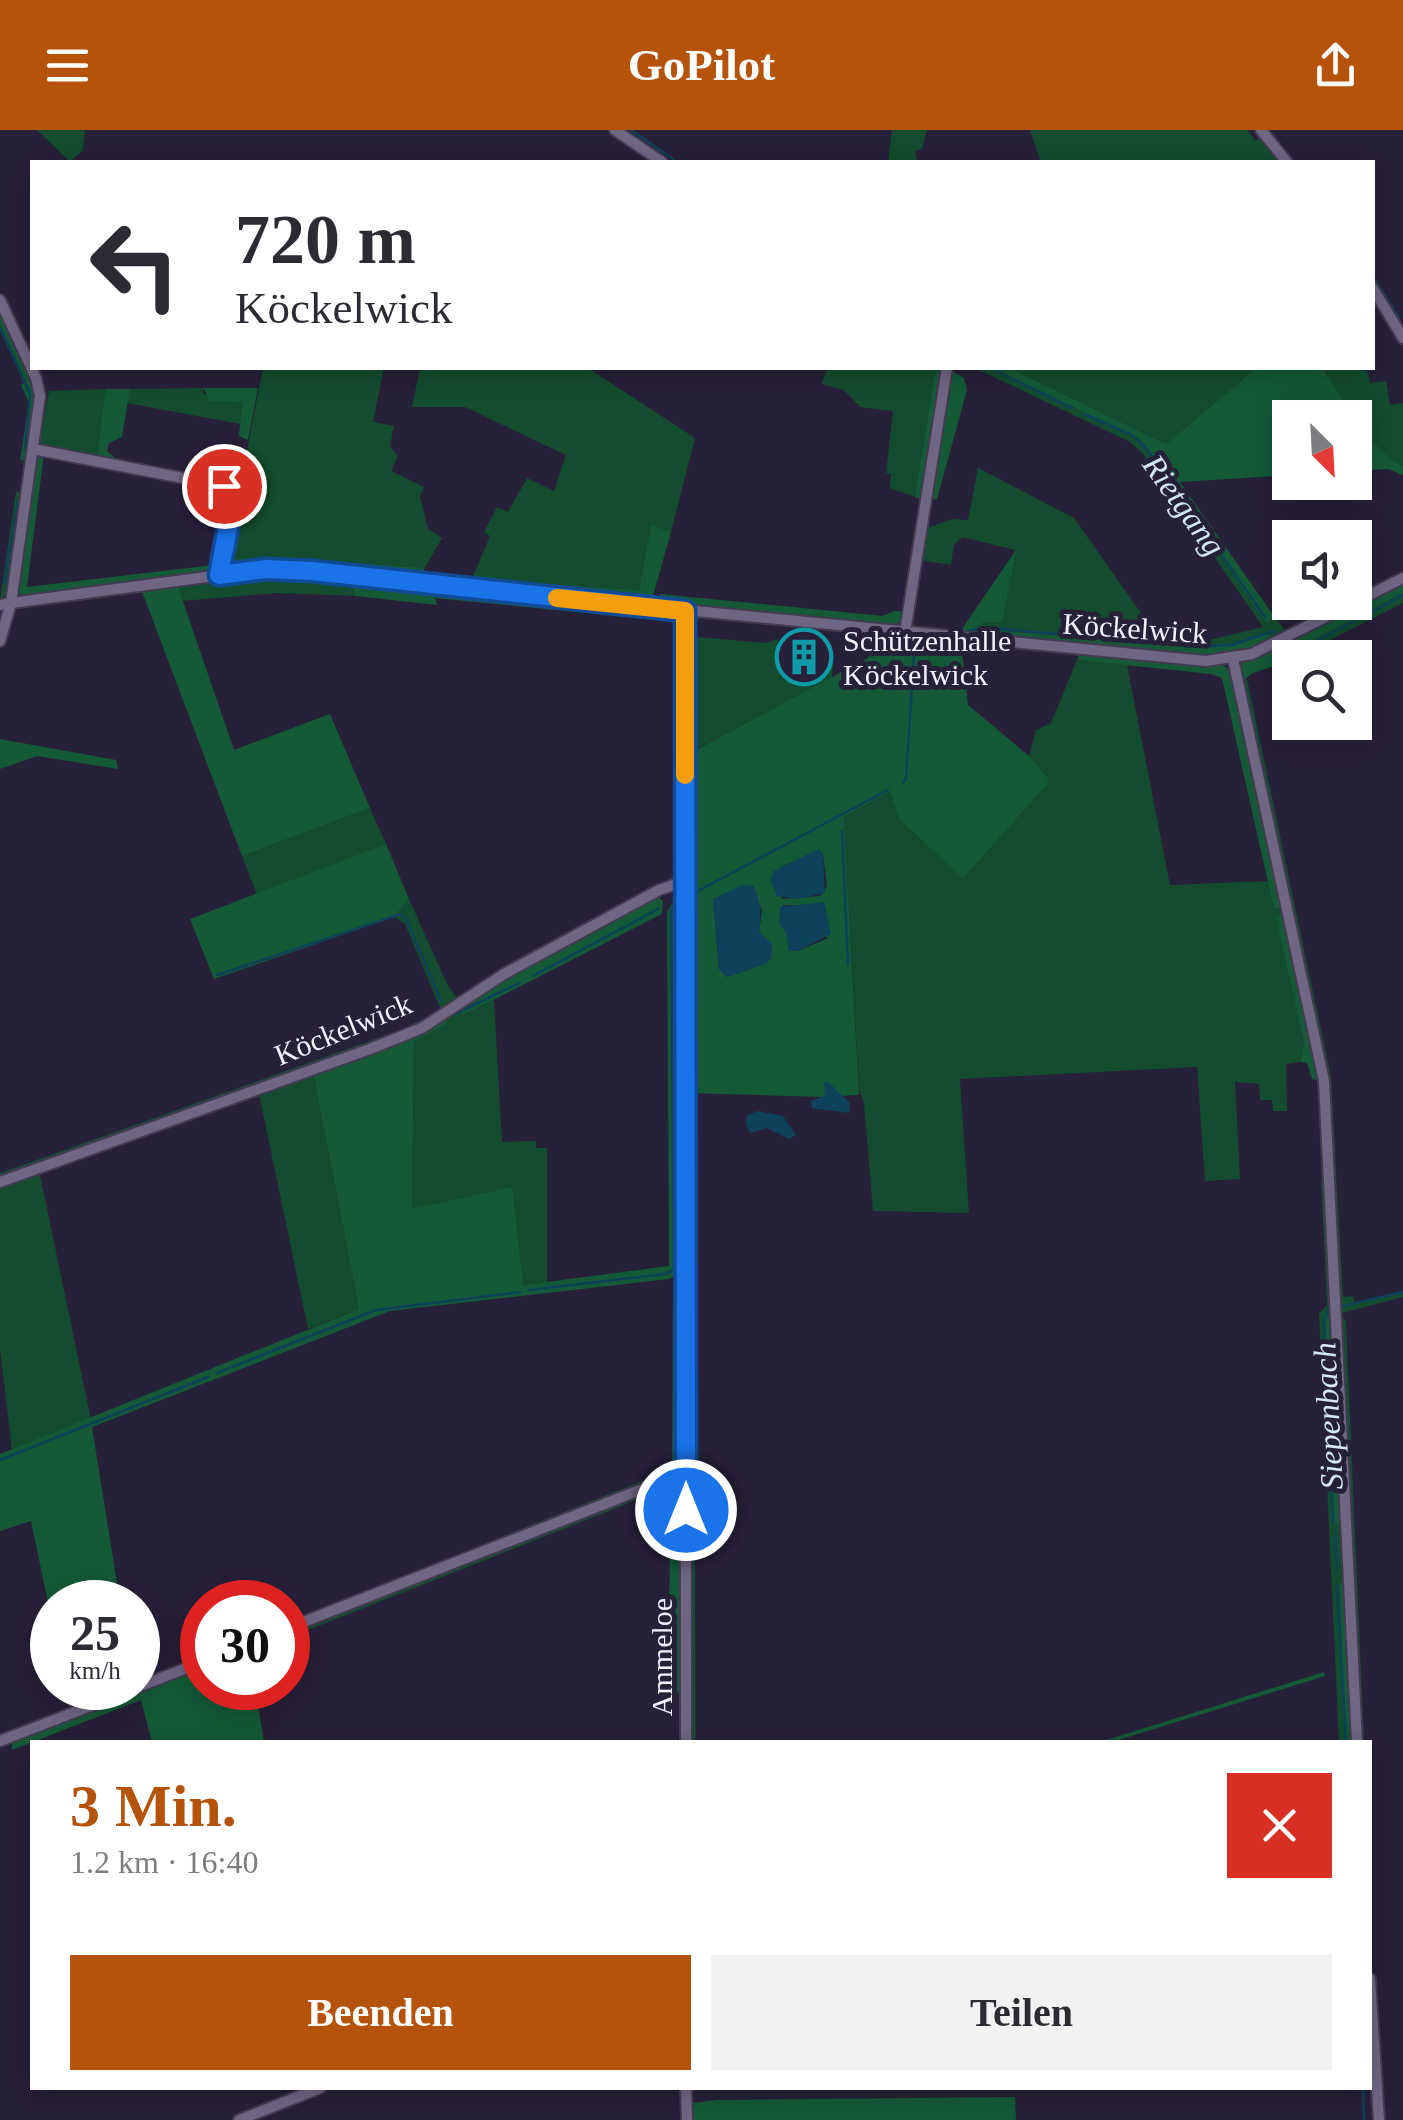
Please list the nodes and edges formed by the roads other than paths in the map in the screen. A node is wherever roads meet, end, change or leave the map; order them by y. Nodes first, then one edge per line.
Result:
1 (615, 130) edge
2 (1261, 130) edge
3 (659, 160) edge
4 (1285, 160) edge
5 (1375, 292) edge
6 (0, 300) edge
7 (1403, 338) edge
8 (30, 368) edge
9 (31, 370) edge
10 (946, 370) edge
11 (33, 449) junction
12 (219, 575) junction
13 (1403, 578) edge
14 (5, 604) edge
15 (685, 611) junction
16 (905, 632) junction
17 (0, 641) edge
18 (1232, 659) junction
19 (685, 881) junction
20 (0, 1182) edge
21 (686, 1472) junction
22 (310, 1619) edge
23 (81, 1710) edge
24 (686, 1740) edge
25 (1358, 1740) edge
26 (0, 1742) edge
27 (1372, 2010) edge
28 (315, 2090) edge
29 (686, 2090) edge
30 (239, 2120) edge
31 (686, 2120) edge
32 (1379, 2120) edge

1 - 3 street
2 - 4 street
5 - 7 street
6 - 8 street
9 - 11 street
10 - 16 street
11 - 12 street
11 - 14 street
12 - 14 street, Köckelwick
12 - 15 street, Köckelwick
13 - 18 street, Köckelwick
14 - 17 street
15 - 16 street, Köckelwick
15 - 19 street, Ammeloe
16 - 18 street, Köckelwick
18 - 25 street
19 - 20 street, Köckelwick
19 - 21 street, Ammeloe
21 - 22 street
21 - 24 street, Ammeloe
23 - 26 street
27 - 32 street
28 - 30 street
29 - 31 street

